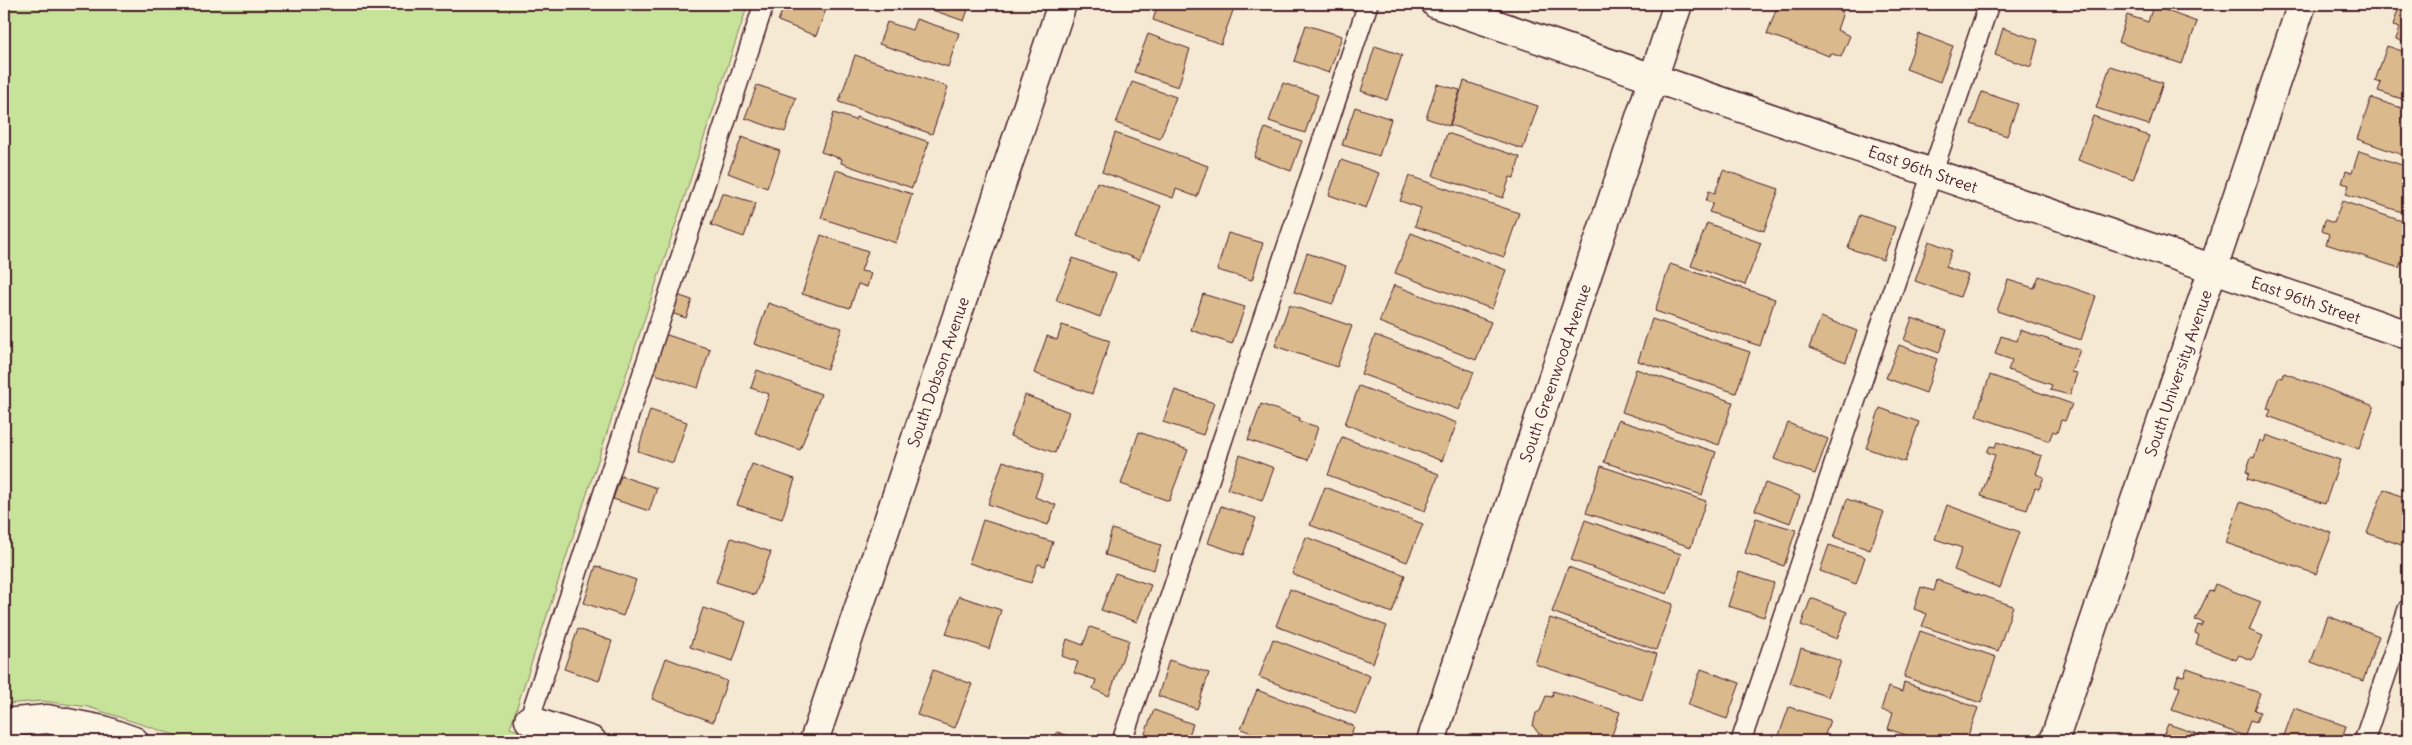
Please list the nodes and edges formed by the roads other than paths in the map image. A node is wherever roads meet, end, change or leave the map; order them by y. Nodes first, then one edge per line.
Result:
1 (764, 4) edge
2 (1062, 4) edge
3 (1368, 4) edge
4 (1436, 4) edge
5 (1678, 4) edge
6 (1988, 4) edge
7 (2302, 4) edge
8 (1654, 78) junction
9 (1932, 172) junction
10 (2213, 268) junction
11 (2408, 335) edge
12 (2408, 609) edge
13 (529, 720) joint
14 (4, 723) edge
15 (134, 741) edge
16 (592, 741) edge
17 (814, 741) edge
18 (1122, 741) edge
19 (1431, 741) edge
20 (1742, 741) edge
21 (2054, 741) edge
22 (2364, 741) edge

1 - 13 lane
2 - 17 street, South Dobson Avenue
3 - 18 lane
4 - 8 street, East 96th Street
5 - 8 street, South Greenwood Avenue
6 - 9 lane
7 - 10 street, South University Avenue
8 - 9 street, East 96th Street
8 - 19 street, South Greenwood Avenue
9 - 10 street, East 96th Street
9 - 20 lane
10 - 11 street, East 96th Street
10 - 21 street, South University Avenue
12 - 22 lane
13 - 16 street
14 - 15 street

